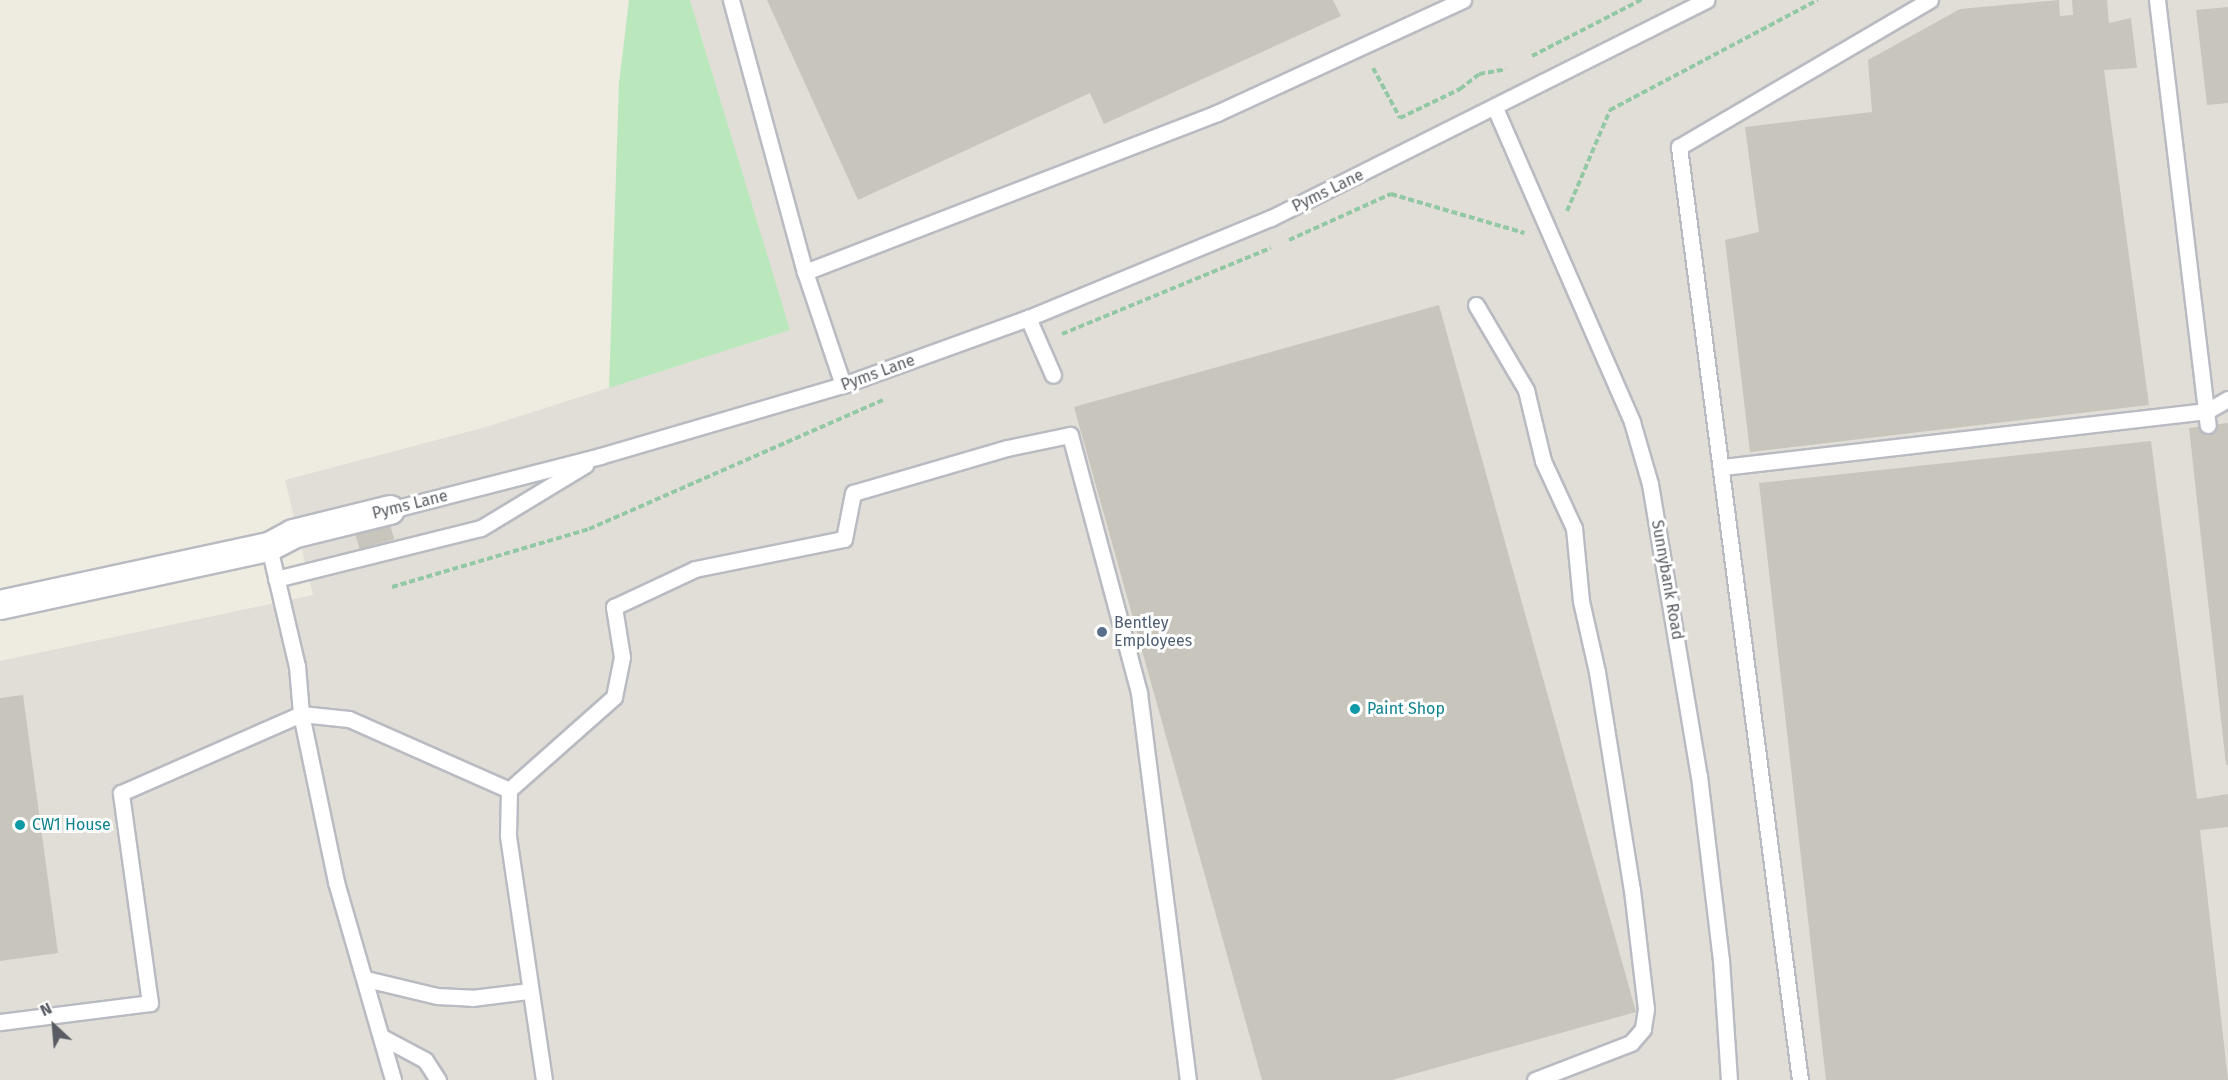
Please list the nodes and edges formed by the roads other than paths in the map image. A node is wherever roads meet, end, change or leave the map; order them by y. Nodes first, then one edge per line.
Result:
1 (731, 0) edge
2 (1463, 0) edge
3 (1706, 0) edge
4 (1930, 0) edge
5 (2157, 0) edge
6 (1688, 4) edge
7 (1495, 108) junction
8 (805, 272) junction
9 (1476, 305) dead end
10 (1028, 318) junction
11 (1053, 375) dead end
12 (843, 386) junction
13 (2228, 399) edge
14 (2208, 418) junction
15 (600, 456) junction
16 (1723, 467) junction
17 (390, 510) joint
18 (269, 547) junction
19 (276, 579) junction
20 (0, 605) edge
21 (301, 714) junction
22 (509, 790) junction
23 (366, 979) junction
24 (528, 991) junction
25 (0, 1022) edge
26 (382, 1037) junction
27 (393, 1080) edge
28 (438, 1080) edge
29 (544, 1080) edge
30 (1188, 1080) edge
31 (1535, 1080) edge
32 (1729, 1080) edge
33 (1800, 1080) edge

1 - 8 lane
2 - 8 lane
3 - 6 lane, Pyms Lane
4 - 16 lane
5 - 14 lane
6 - 7 lane, Pyms Lane
7 - 10 lane, Pyms Lane
7 - 32 lane, Sunnybank Road
8 - 12 lane
9 - 31 lane
10 - 11 lane
10 - 12 lane, Pyms Lane
12 - 15 lane, Pyms Lane
13 - 14 lane
14 - 16 lane
15 - 17 lane, Pyms Lane
15 - 19 lane
16 - 33 lane
17 - 18 street, Pyms Lane
18 - 19 lane
18 - 20 street, Pyms Lane
19 - 21 lane
21 - 22 lane
21 - 23 lane
21 - 25 lane
22 - 24 lane
22 - 30 lane
23 - 24 lane
23 - 26 lane
24 - 29 lane
26 - 27 lane
26 - 28 lane

